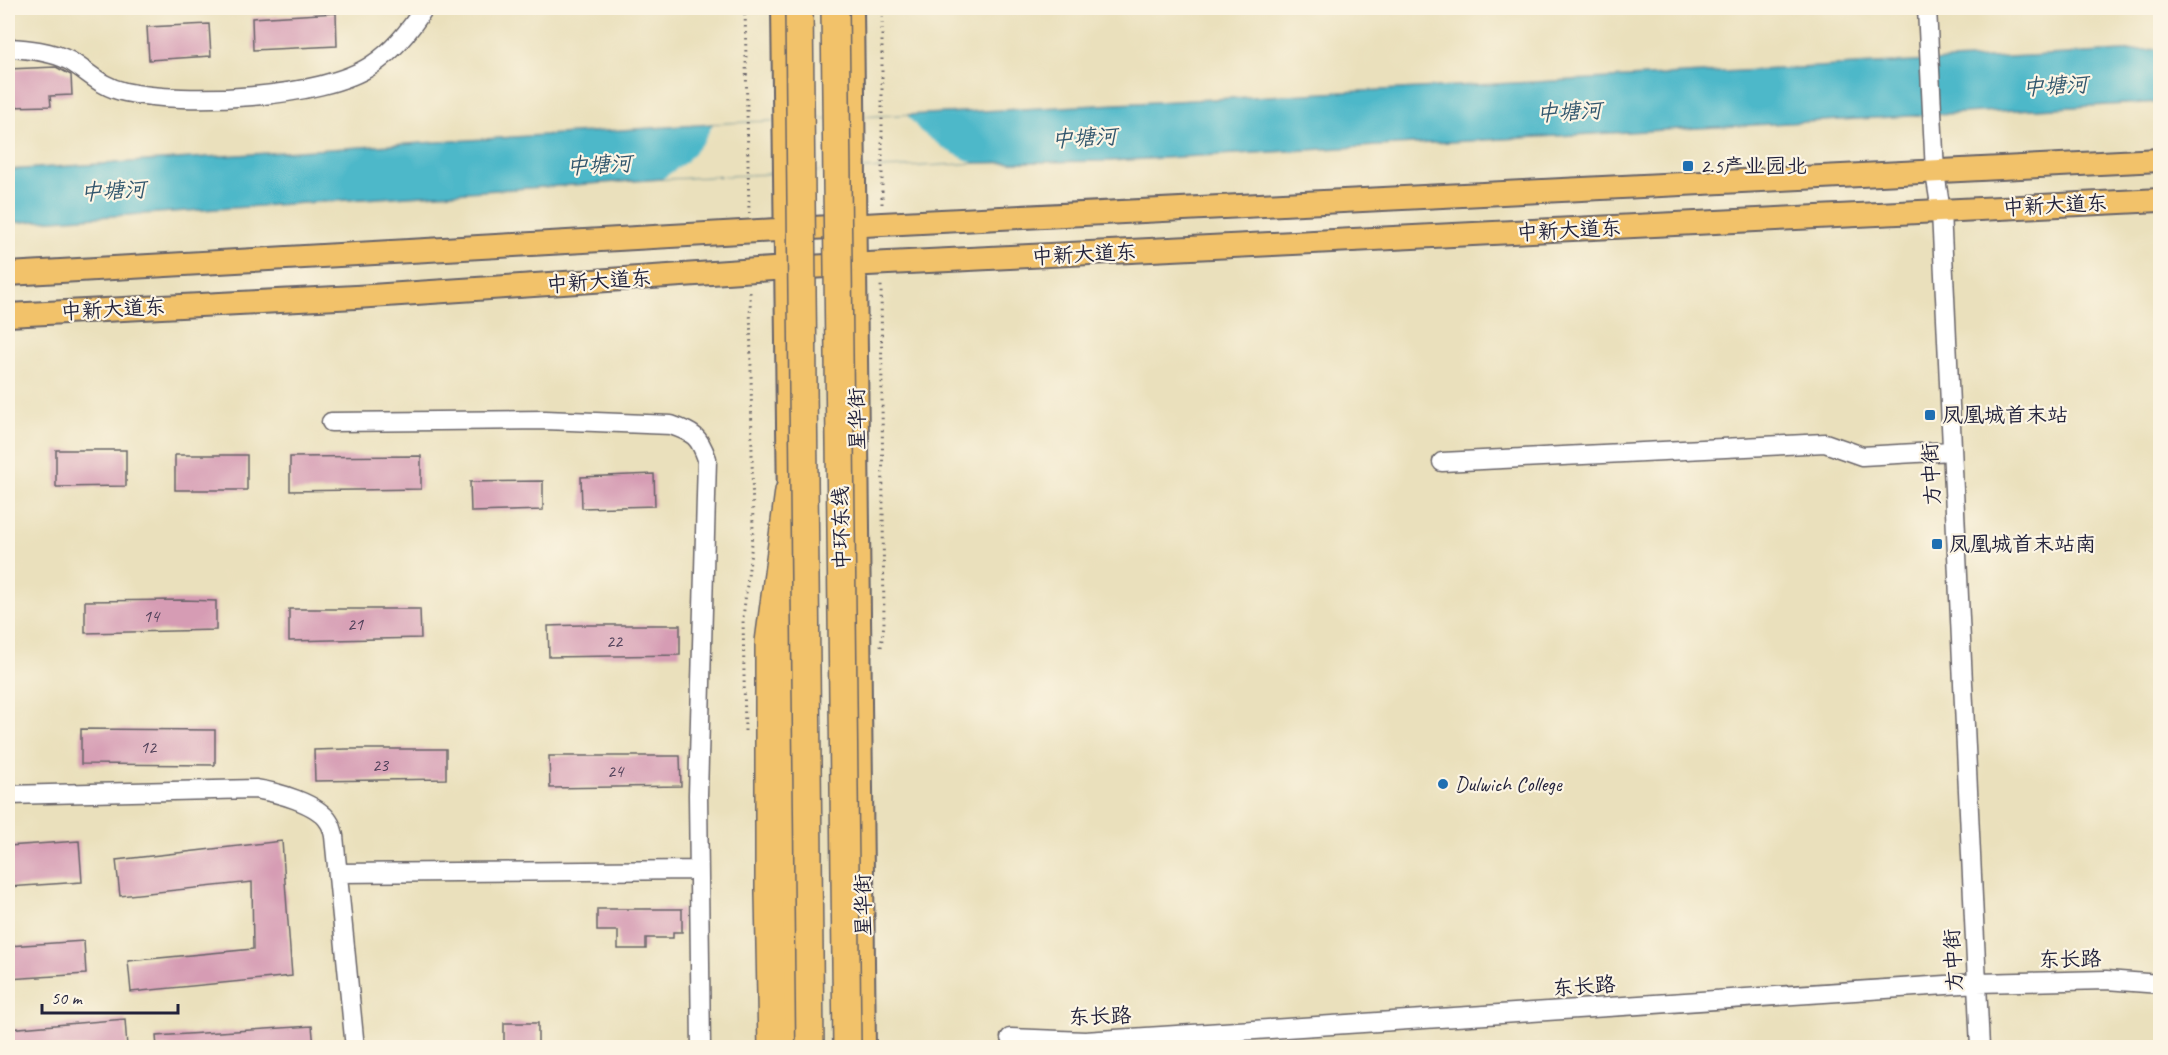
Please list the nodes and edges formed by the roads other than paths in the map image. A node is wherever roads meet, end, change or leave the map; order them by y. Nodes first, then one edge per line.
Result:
1 (424, 8) edge
2 (783, 8) edge
3 (799, 8) edge
4 (835, 8) edge
5 (852, 8) edge
6 (1927, 8) edge
7 (8, 48) edge
8 (2160, 160) edge
9 (1935, 173) junction
10 (2160, 200) edge
11 (1941, 211) junction
12 (854, 226) junction
13 (786, 230) junction
14 (855, 265) junction
15 (787, 268) junction
16 (8, 274) edge
17 (8, 315) edge
18 (331, 422) dead end
19 (1952, 451) junction
20 (1442, 462) dead end
21 (789, 491) junction
22 (8, 795) edge
23 (698, 870) junction
24 (338, 873) junction
25 (1977, 983) junction
26 (2160, 984) edge
27 (1010, 1038) dead end
28 (355, 1047) edge
29 (701, 1047) edge
30 (772, 1047) edge
31 (794, 1047) edge
32 (810, 1047) edge
33 (847, 1047) edge
34 (864, 1047) edge
35 (1980, 1047) edge

1 - 7 street
2 - 13 main road
3 - 32 highway, 中环东线, bridge
4 - 33 highway, 中环东线, bridge
5 - 12 main road, 星华街
6 - 9 street, 方中街
8 - 9 main road, 中新大道东
9 - 11 street, 方中街
9 - 12 main road, 中新大道东
10 - 11 main road, 中新大道东
11 - 14 main road, 中新大道东
11 - 19 street, 方中街
12 - 13 main road, 中新大道东
12 - 14 main road, 星华街
13 - 15 main road
13 - 16 main road, 中新大道东
14 - 15 main road, 中新大道东
14 - 34 main road, 星华街
15 - 17 main road, 中新大道东
15 - 21 main road
18 - 23 street
19 - 20 street
19 - 25 street, 方中街
21 - 30 highway
21 - 31 main road
22 - 24 street
23 - 24 street
23 - 29 street
24 - 28 street
25 - 26 street, 东长路
25 - 27 street, 东长路
25 - 35 street, 方中街

